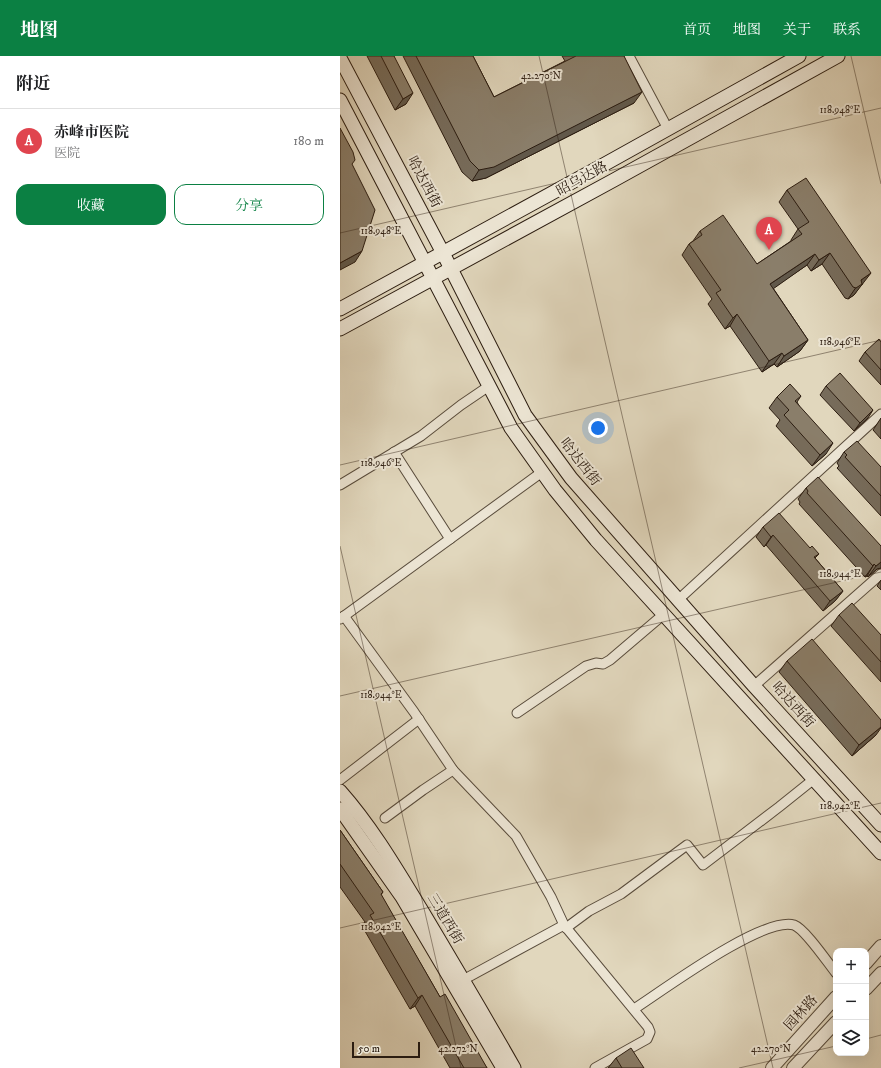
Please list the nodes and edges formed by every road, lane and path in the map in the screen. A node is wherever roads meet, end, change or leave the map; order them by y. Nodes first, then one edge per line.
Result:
1 (629, 56) edge
2 (799, 56) edge
3 (838, 56) edge
4 (340, 58) edge
5 (340, 100) edge
6 (668, 130) junction
7 (443, 253) junction
8 (425, 262) junction
9 (451, 268) junction
10 (433, 278) junction
11 (340, 308) edge
12 (340, 328) edge
13 (489, 386) junction
14 (881, 414) edge
15 (394, 452) junction
16 (542, 472) junction
17 (340, 485) edge
18 (450, 539) junction
19 (881, 574) edge
20 (678, 600) junction
21 (664, 614) junction
22 (342, 617) edge
23 (754, 686) junction
24 (517, 713) dead end
25 (419, 719) junction
26 (454, 770) junction
27 (814, 779) junction
28 (340, 780) edge
29 (340, 791) edge
30 (340, 809) edge
31 (385, 818) dead end
32 (881, 825) edge
33 (881, 853) edge
34 (565, 927) junction
35 (881, 946) edge
36 (869, 960) edge
37 (833, 969) edge
38 (881, 973) edge
39 (464, 980) junction
40 (869, 986) edge
41 (833, 999) edge
42 (634, 1009) junction
43 (833, 1025) edge
44 (503, 1068) edge
45 (514, 1068) edge
46 (595, 1068) edge
47 (772, 1068) edge
48 (793, 1068) edge

1 - 6 street
2 - 6 main road, 昭乌达路
3 - 9 main road, 昭乌达路
4 - 7 main road, 哈达西街
5 - 8 main road
6 - 7 main road, 昭乌达路
7 - 8 main road, 昭乌达路
7 - 9 main road, 哈达西街
8 - 10 main road
8 - 11 main road, 昭乌达路
9 - 10 main road, 昭乌达路
9 - 20 main road, 哈达西街
10 - 12 main road, 昭乌达路
10 - 13 main road
13 - 15 street
13 - 16 main road
14 - 20 street
15 - 17 street
15 - 18 street
16 - 18 street
16 - 21 main road
18 - 22 street
19 - 23 street
20 - 23 main road, 哈达西街
21 - 24 street
21 - 27 main road
22 - 25 street
23 - 32 main road, 哈达西街
25 - 26 street
25 - 28 street
26 - 31 street
26 - 34 street
27 - 33 main road
27 - 34 street
29 - 39 main road, 三道西街
30 - 44 main road
34 - 39 street
34 - 42 street
35 - 36 street
37 - 42 street
38 - 40 street
39 - 45 main road, 三道西街
41 - 47 street, 园林路
42 - 46 street
43 - 48 street

